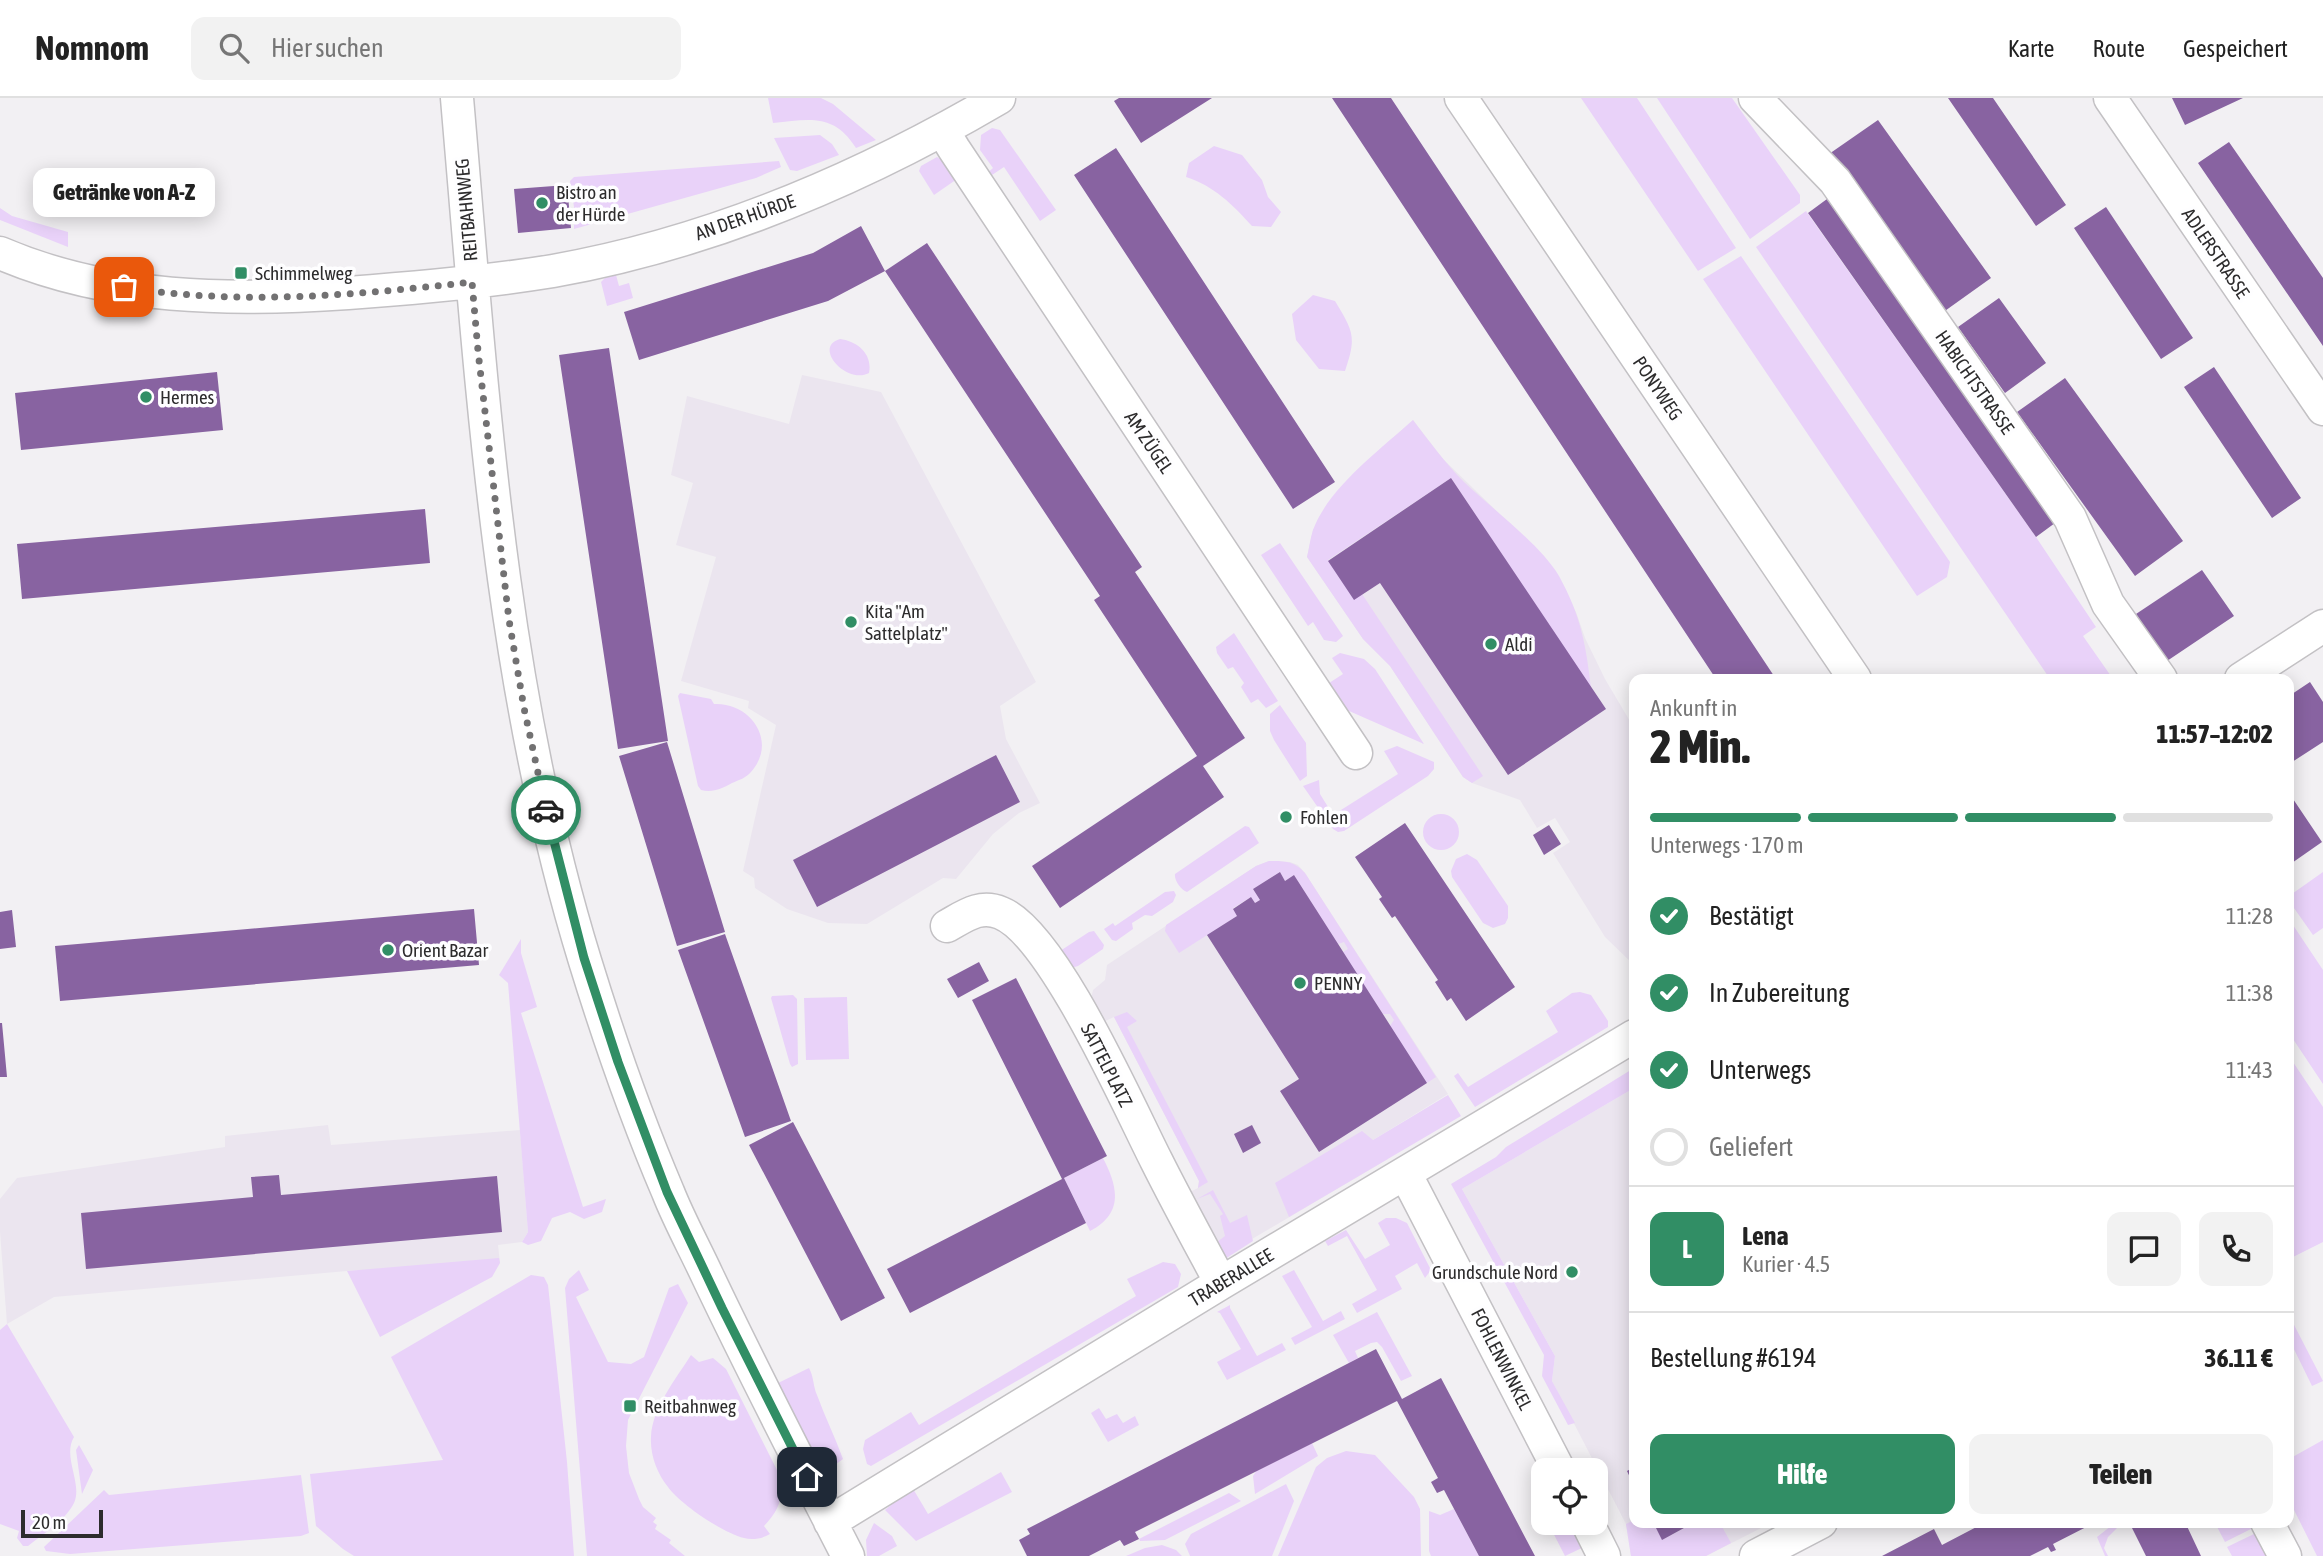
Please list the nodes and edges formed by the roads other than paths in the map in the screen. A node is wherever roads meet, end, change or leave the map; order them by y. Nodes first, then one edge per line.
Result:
1 (457, 98) edge
2 (999, 98) edge
3 (1461, 98) edge
4 (2110, 98) edge
5 (1763, 100) edge
6 (943, 131) junction
7 (0, 253) edge
8 (472, 282) junction
9 (2323, 409) edge
10 (2322, 629) edge
11 (1852, 674) edge
12 (2157, 674) edge
13 (2249, 674) edge
14 (1356, 753) dead end
15 (947, 926) dead end
16 (1629, 1039) edge
17 (1405, 1173) junction
18 (1222, 1283) junction
19 (1553, 1458) edge
20 (830, 1522) junction
21 (1809, 1528) edge
22 (2270, 1528) edge
23 (1594, 1535) edge
24 (848, 1556) edge
25 (1604, 1556) edge
26 (1755, 1556) edge
27 (2285, 1556) edge

1 - 8 street, REITBAHNWEG
2 - 6 street, AN DER HÜRDE
3 - 11 street, PONYWEG
4 - 9 street, ADLERSTRASSE
5 - 12 street, HABICHTSTRASSE
6 - 8 street, AN DER HÜRDE
6 - 14 street, AM ZÜGEL
7 - 8 street
8 - 20 street, REITBAHNWEG
10 - 13 street
15 - 18 street, SATTELPLATZ
16 - 17 street, TRABERALLEE
17 - 18 street, TRABERALLEE
17 - 19 street, FOHLENWINKEL
18 - 20 street, TRABERALLEE
20 - 24 street, REITBAHNWEG
21 - 26 street
22 - 27 street
23 - 25 street

